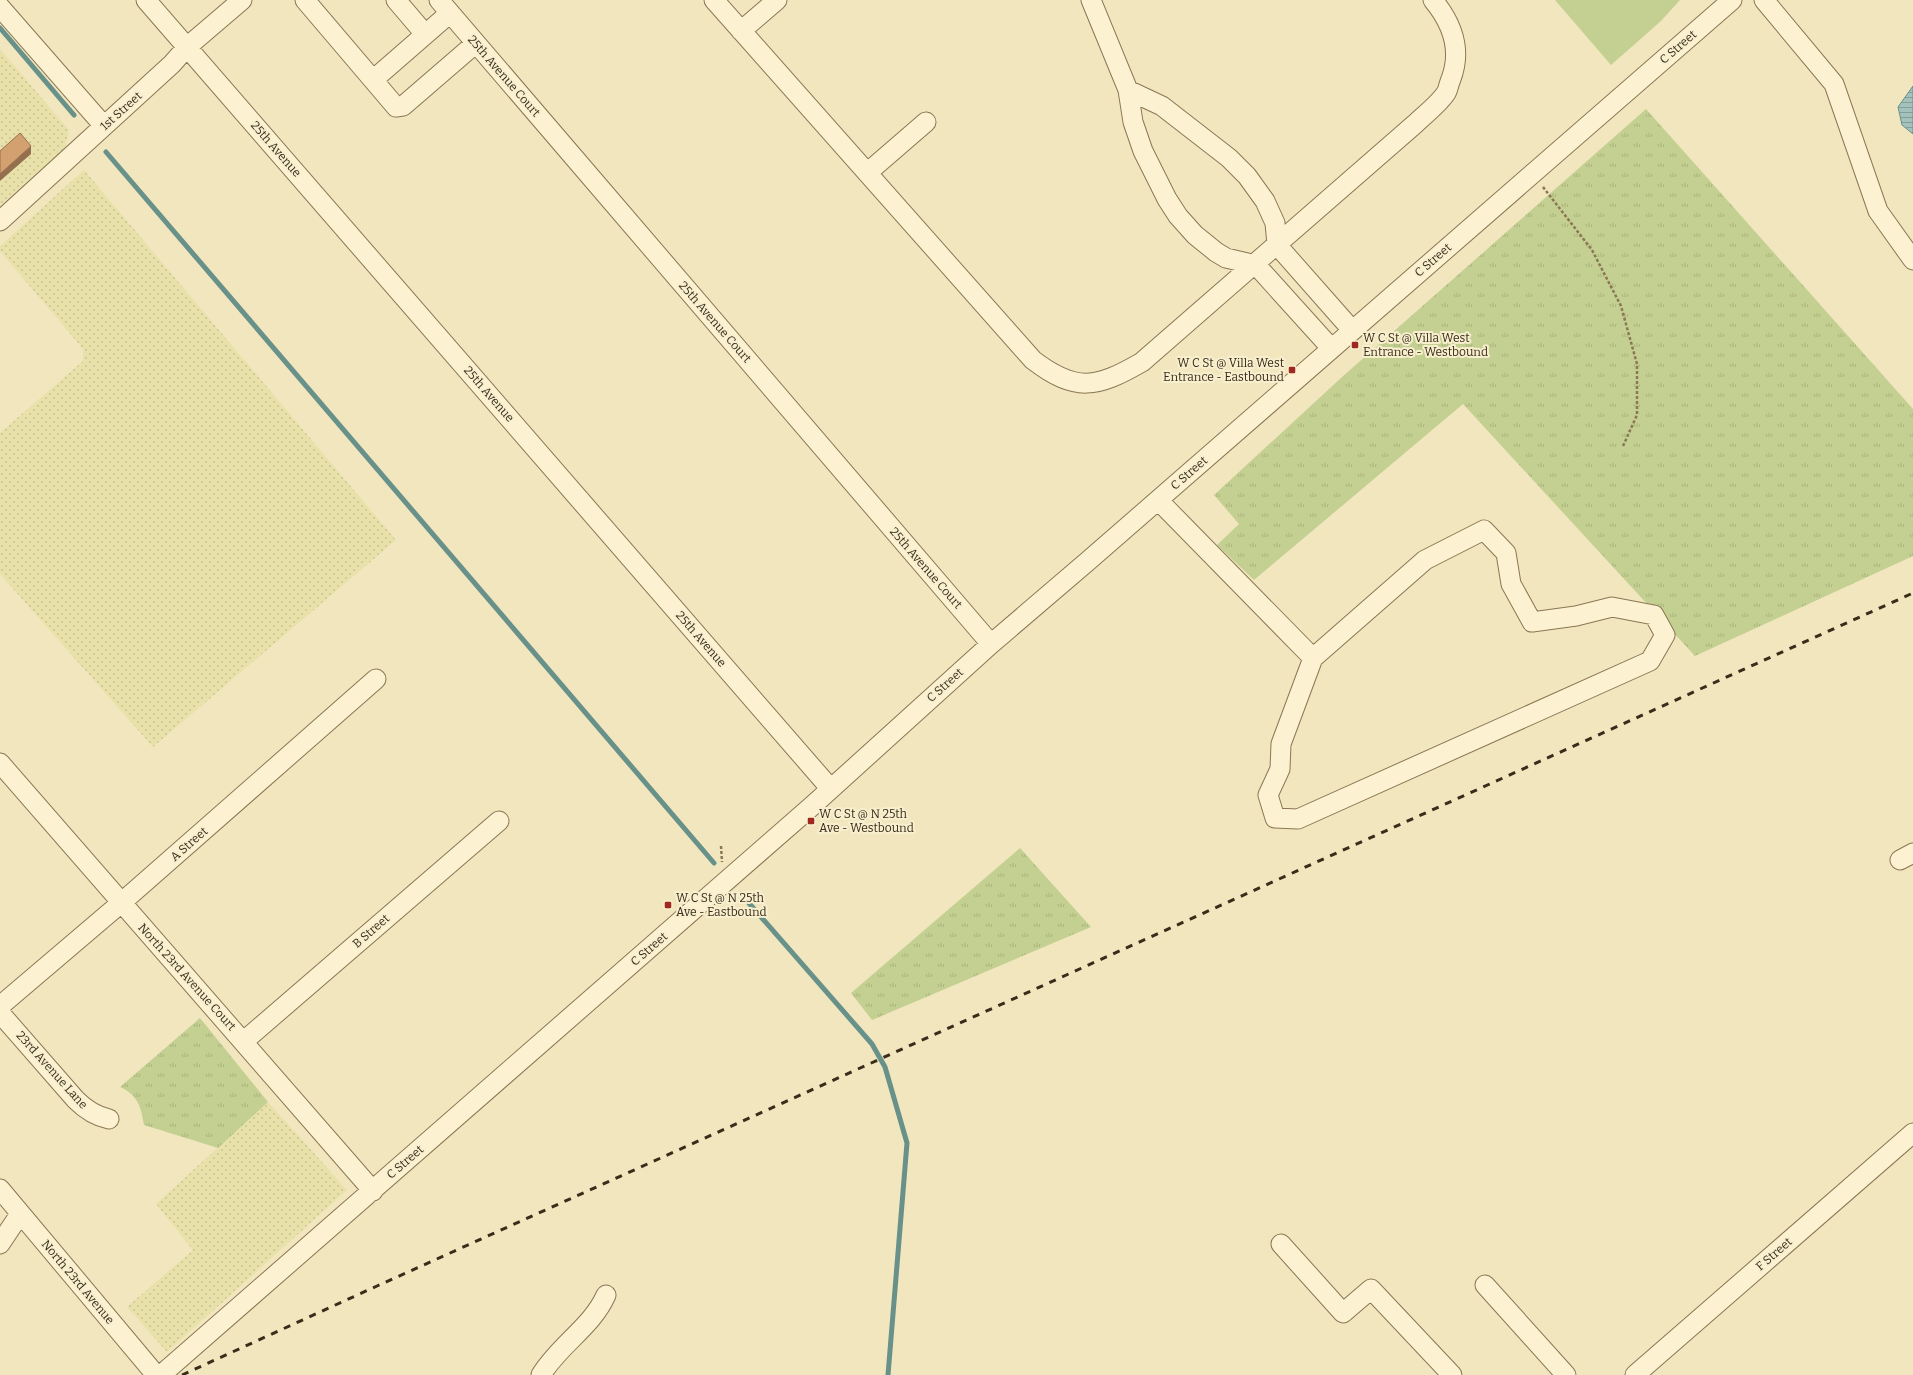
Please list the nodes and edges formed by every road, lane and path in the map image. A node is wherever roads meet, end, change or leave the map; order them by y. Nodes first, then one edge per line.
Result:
1 (146, 0) edge
2 (242, 0) edge
3 (305, 0) edge
4 (396, 0) edge
5 (714, 0) edge
6 (777, 0) edge
7 (1092, 0) edge
8 (1433, 0) edge
9 (1732, 0) edge
10 (1764, 0) edge
11 (444, 6) edge
12 (0, 7) edge
13 (741, 31) junction
14 (425, 34) junction
15 (476, 43) junction
16 (187, 47) junction
17 (373, 80) junction
18 (1128, 90) junction
19 (926, 122) dead end
20 (104, 126) junction
21 (867, 173) junction
22 (1533, 174) junction
23 (0, 221) edge
24 (1278, 245) junction
25 (1913, 260) edge
26 (1256, 265) junction
27 (1352, 330) junction
28 (1331, 348) junction
29 (1623, 446) dead end
30 (1158, 500) junction
31 (991, 644) junction
32 (1313, 658) junction
33 (376, 679) dead end
34 (0, 764) edge
35 (830, 788) junction
36 (498, 821) dead end
37 (721, 846) dead end
38 (722, 864) dead end
39 (121, 903) junction
40 (0, 1006) edge
41 (0, 1013) edge
42 (244, 1041) junction
43 (109, 1119) dead end
44 (1913, 1133) edge
45 (0, 1190) edge
46 (373, 1191) junction
47 (20, 1214) junction
48 (0, 1244) edge
49 (1281, 1244) dead end
50 (1485, 1285) dead end
51 (606, 1295) dead end
52 (156, 1375) edge
53 (162, 1375) edge
54 (541, 1375) edge
55 (1452, 1375) edge
56 (1566, 1375) edge
57 (1635, 1375) edge

1 - 16 street, 25th Avenue
2 - 16 street, 1st Street
3 - 17 street
4 - 14 street
5 - 13 street
6 - 13 street
7 - 18 street
8 - 24 street
9 - 22 street, C Street
10 - 25 street
11 - 14 street
11 - 15 street, 25th Avenue Court
12 - 20 street
13 - 21 street
14 - 17 street
15 - 17 street
15 - 31 street, 25th Avenue Court
16 - 20 street, 1st Street
16 - 35 street, 25th Avenue
18 - 24 street
18 - 26 street
19 - 21 street
20 - 23 street, 1st Street
21 - 26 street
22 - 27 street, C Street
22 - 29 path
24 - 26 street
24 - 27 street
26 - 28 street
27 - 28 street, C Street
28 - 30 street, C Street
30 - 31 street, C Street
30 - 32 street
31 - 35 street, C Street
32 - 32 street
33 - 39 street, A Street
34 - 39 street, North 23rd Avenue Court
35 - 46 street, C Street
36 - 42 street, B Street
37 - 38 path
39 - 40 street, A Street
39 - 42 street, North 23rd Avenue Court
41 - 43 street, 23rd Avenue Lane
42 - 46 street, North 23rd Avenue Court
44 - 57 street, F Street
45 - 47 street, North 23rd Avenue
46 - 53 street, C Street
47 - 48 street
47 - 52 street, North 23rd Avenue
49 - 55 street
50 - 56 street
51 - 54 street

